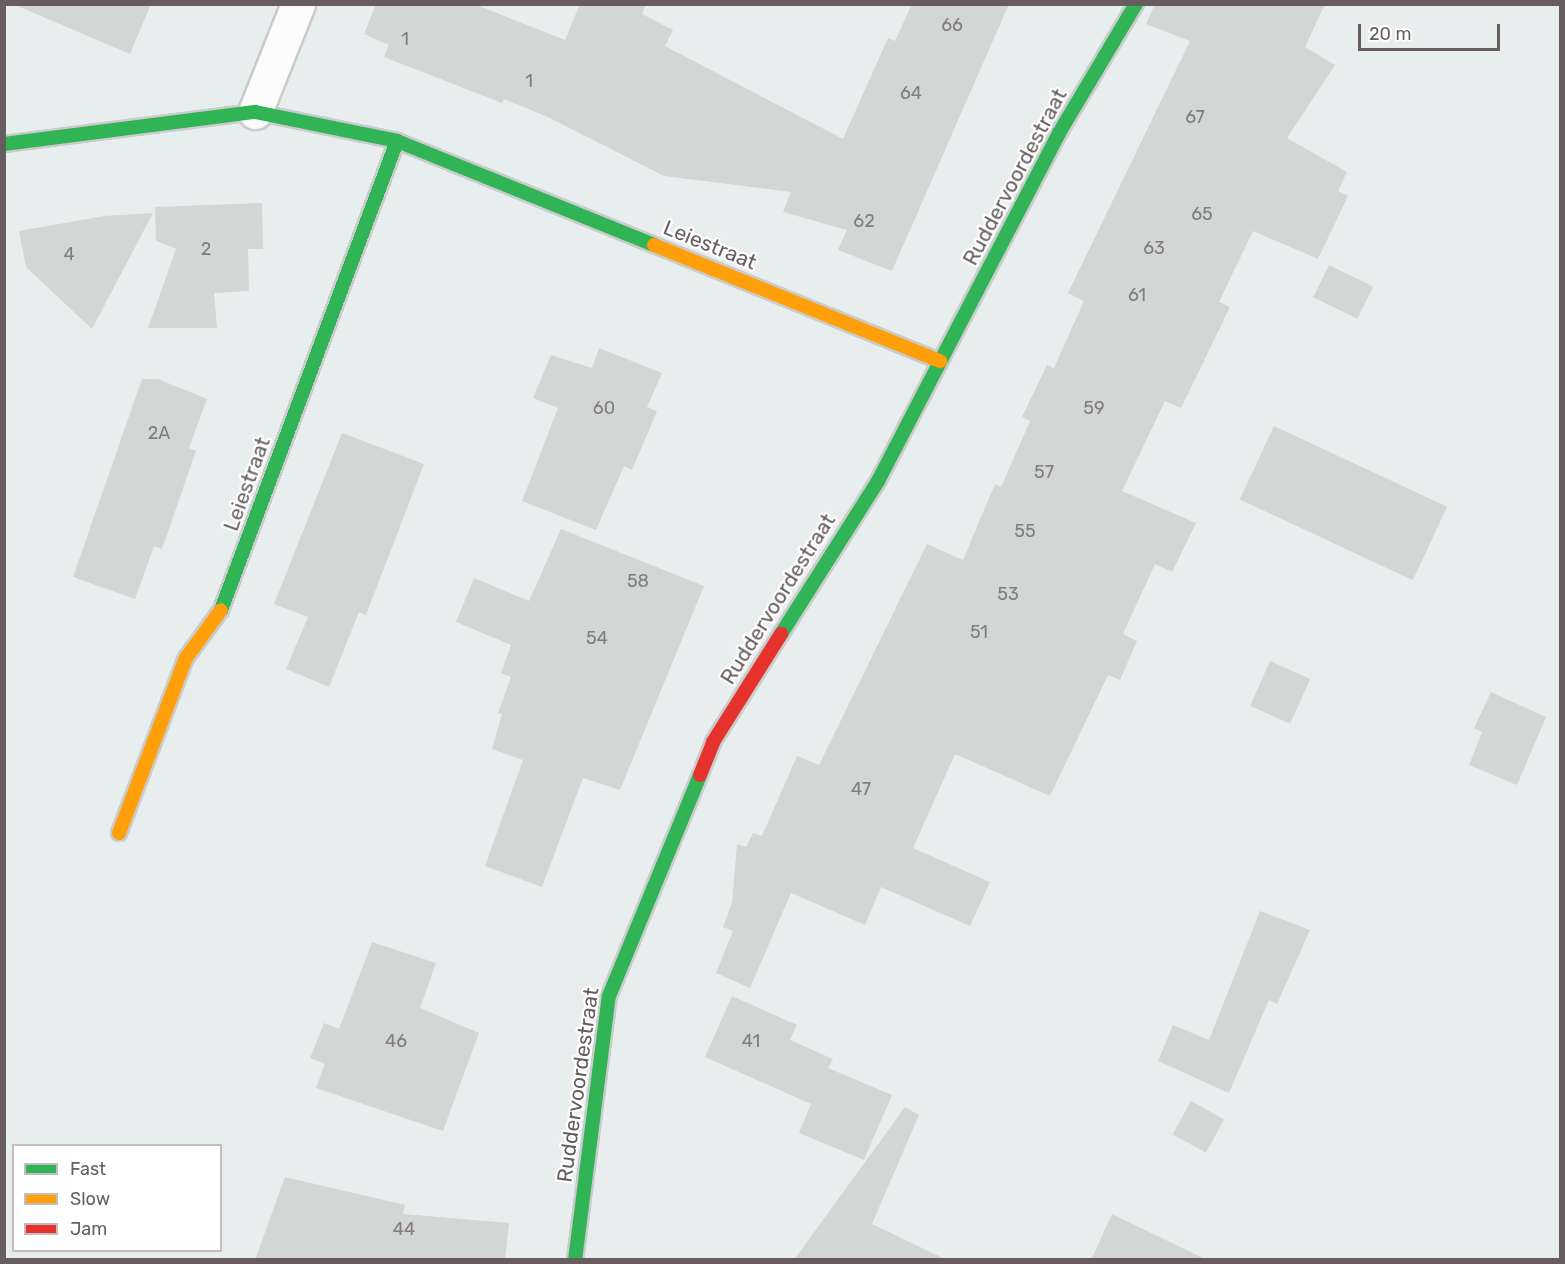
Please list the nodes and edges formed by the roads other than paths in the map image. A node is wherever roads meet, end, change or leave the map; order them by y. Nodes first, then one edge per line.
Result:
1 (298, 4) edge
2 (1136, 4) edge
3 (255, 112) junction
4 (397, 141) junction
5 (4, 144) edge
6 (940, 361) junction
7 (119, 833) dead end
8 (575, 1260) edge

1 - 3 street
2 - 6 street, Ruddervoordestraat
3 - 4 street, Leiestraat
3 - 5 street, Leiestraat
4 - 6 street, Leiestraat
4 - 7 street, Leiestraat
6 - 8 street, Ruddervoordestraat

